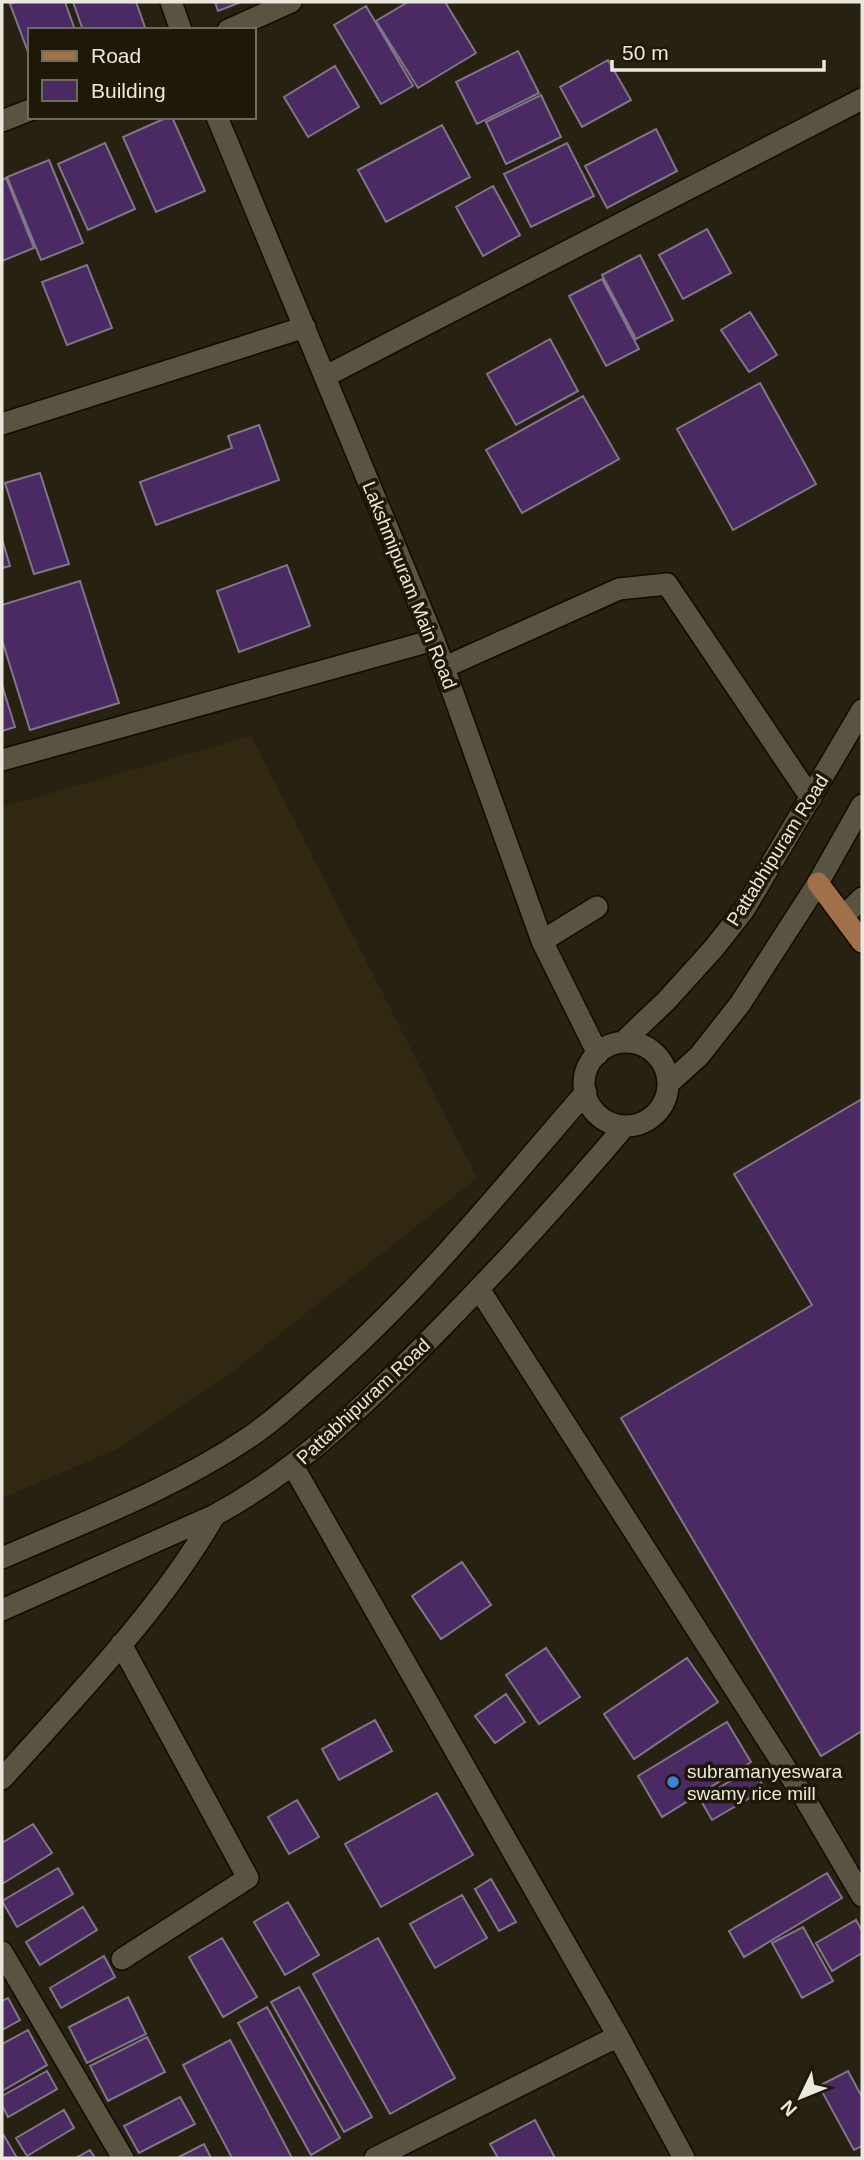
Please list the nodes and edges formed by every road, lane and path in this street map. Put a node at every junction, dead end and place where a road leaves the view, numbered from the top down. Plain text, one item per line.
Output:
1 (171, 2) edge
2 (291, 2) edge
3 (180, 28) edge
4 (232, 28) edge
5 (862, 99) edge
6 (28, 111) edge
7 (218, 119) edge
8 (2, 121) edge
9 (305, 327) junction
10 (326, 376) junction
11 (2, 424) edge
12 (434, 640) junction
13 (444, 667) junction
14 (862, 710) edge
15 (2, 760) edge
16 (811, 798) junction
17 (862, 805) edge
18 (818, 883) junction
19 (862, 898) edge
20 (597, 907) dead end
21 (844, 916) junction
22 (542, 941) junction
23 (862, 942) edge
24 (623, 1042) junction
25 (598, 1054) junction
26 (668, 1084) junction
27 (586, 1092) junction
28 (625, 1126) junction
29 (479, 1289) junction
30 (293, 1466) junction
31 (215, 1515) junction
32 (2, 1558) edge
33 (2, 1610) edge
34 (121, 1644) junction
35 (2, 1779) edge
36 (862, 1896) edge
37 (2, 1952) edge
38 (122, 1959) dead end
39 (618, 2036) junction
40 (123, 2158) edge
41 (375, 2158) edge
42 (684, 2158) edge

1 - 3 street
2 - 4 street
5 - 10 street
6 - 8 street
7 - 9 street, Lakshmipuram Main Road
9 - 10 street, Lakshmipuram Main Road
9 - 11 street
10 - 12 street, Lakshmipuram Main Road
12 - 13 street, Lakshmipuram Main Road
12 - 15 street
13 - 16 street
13 - 22 street, Lakshmipuram Main Road
14 - 16 street, Pattabhipuram Road
16 - 24 street, Pattabhipuram Road
17 - 18 street
18 - 21 main road
18 - 26 street
19 - 21 street
20 - 22 street
21 - 23 main road
22 - 25 street, Lakshmipuram Main Road
24 - 25 street
24 - 26 street
25 - 27 street
26 - 28 street
27 - 28 street
27 - 32 street
28 - 29 street, Pattabhipuram Road
29 - 30 street, Pattabhipuram Road
29 - 36 street
30 - 31 street, Pattabhipuram Road
30 - 39 street
31 - 33 street, Pattabhipuram Road
31 - 34 street
34 - 35 street
34 - 38 street
37 - 40 street
39 - 41 street
39 - 42 street

